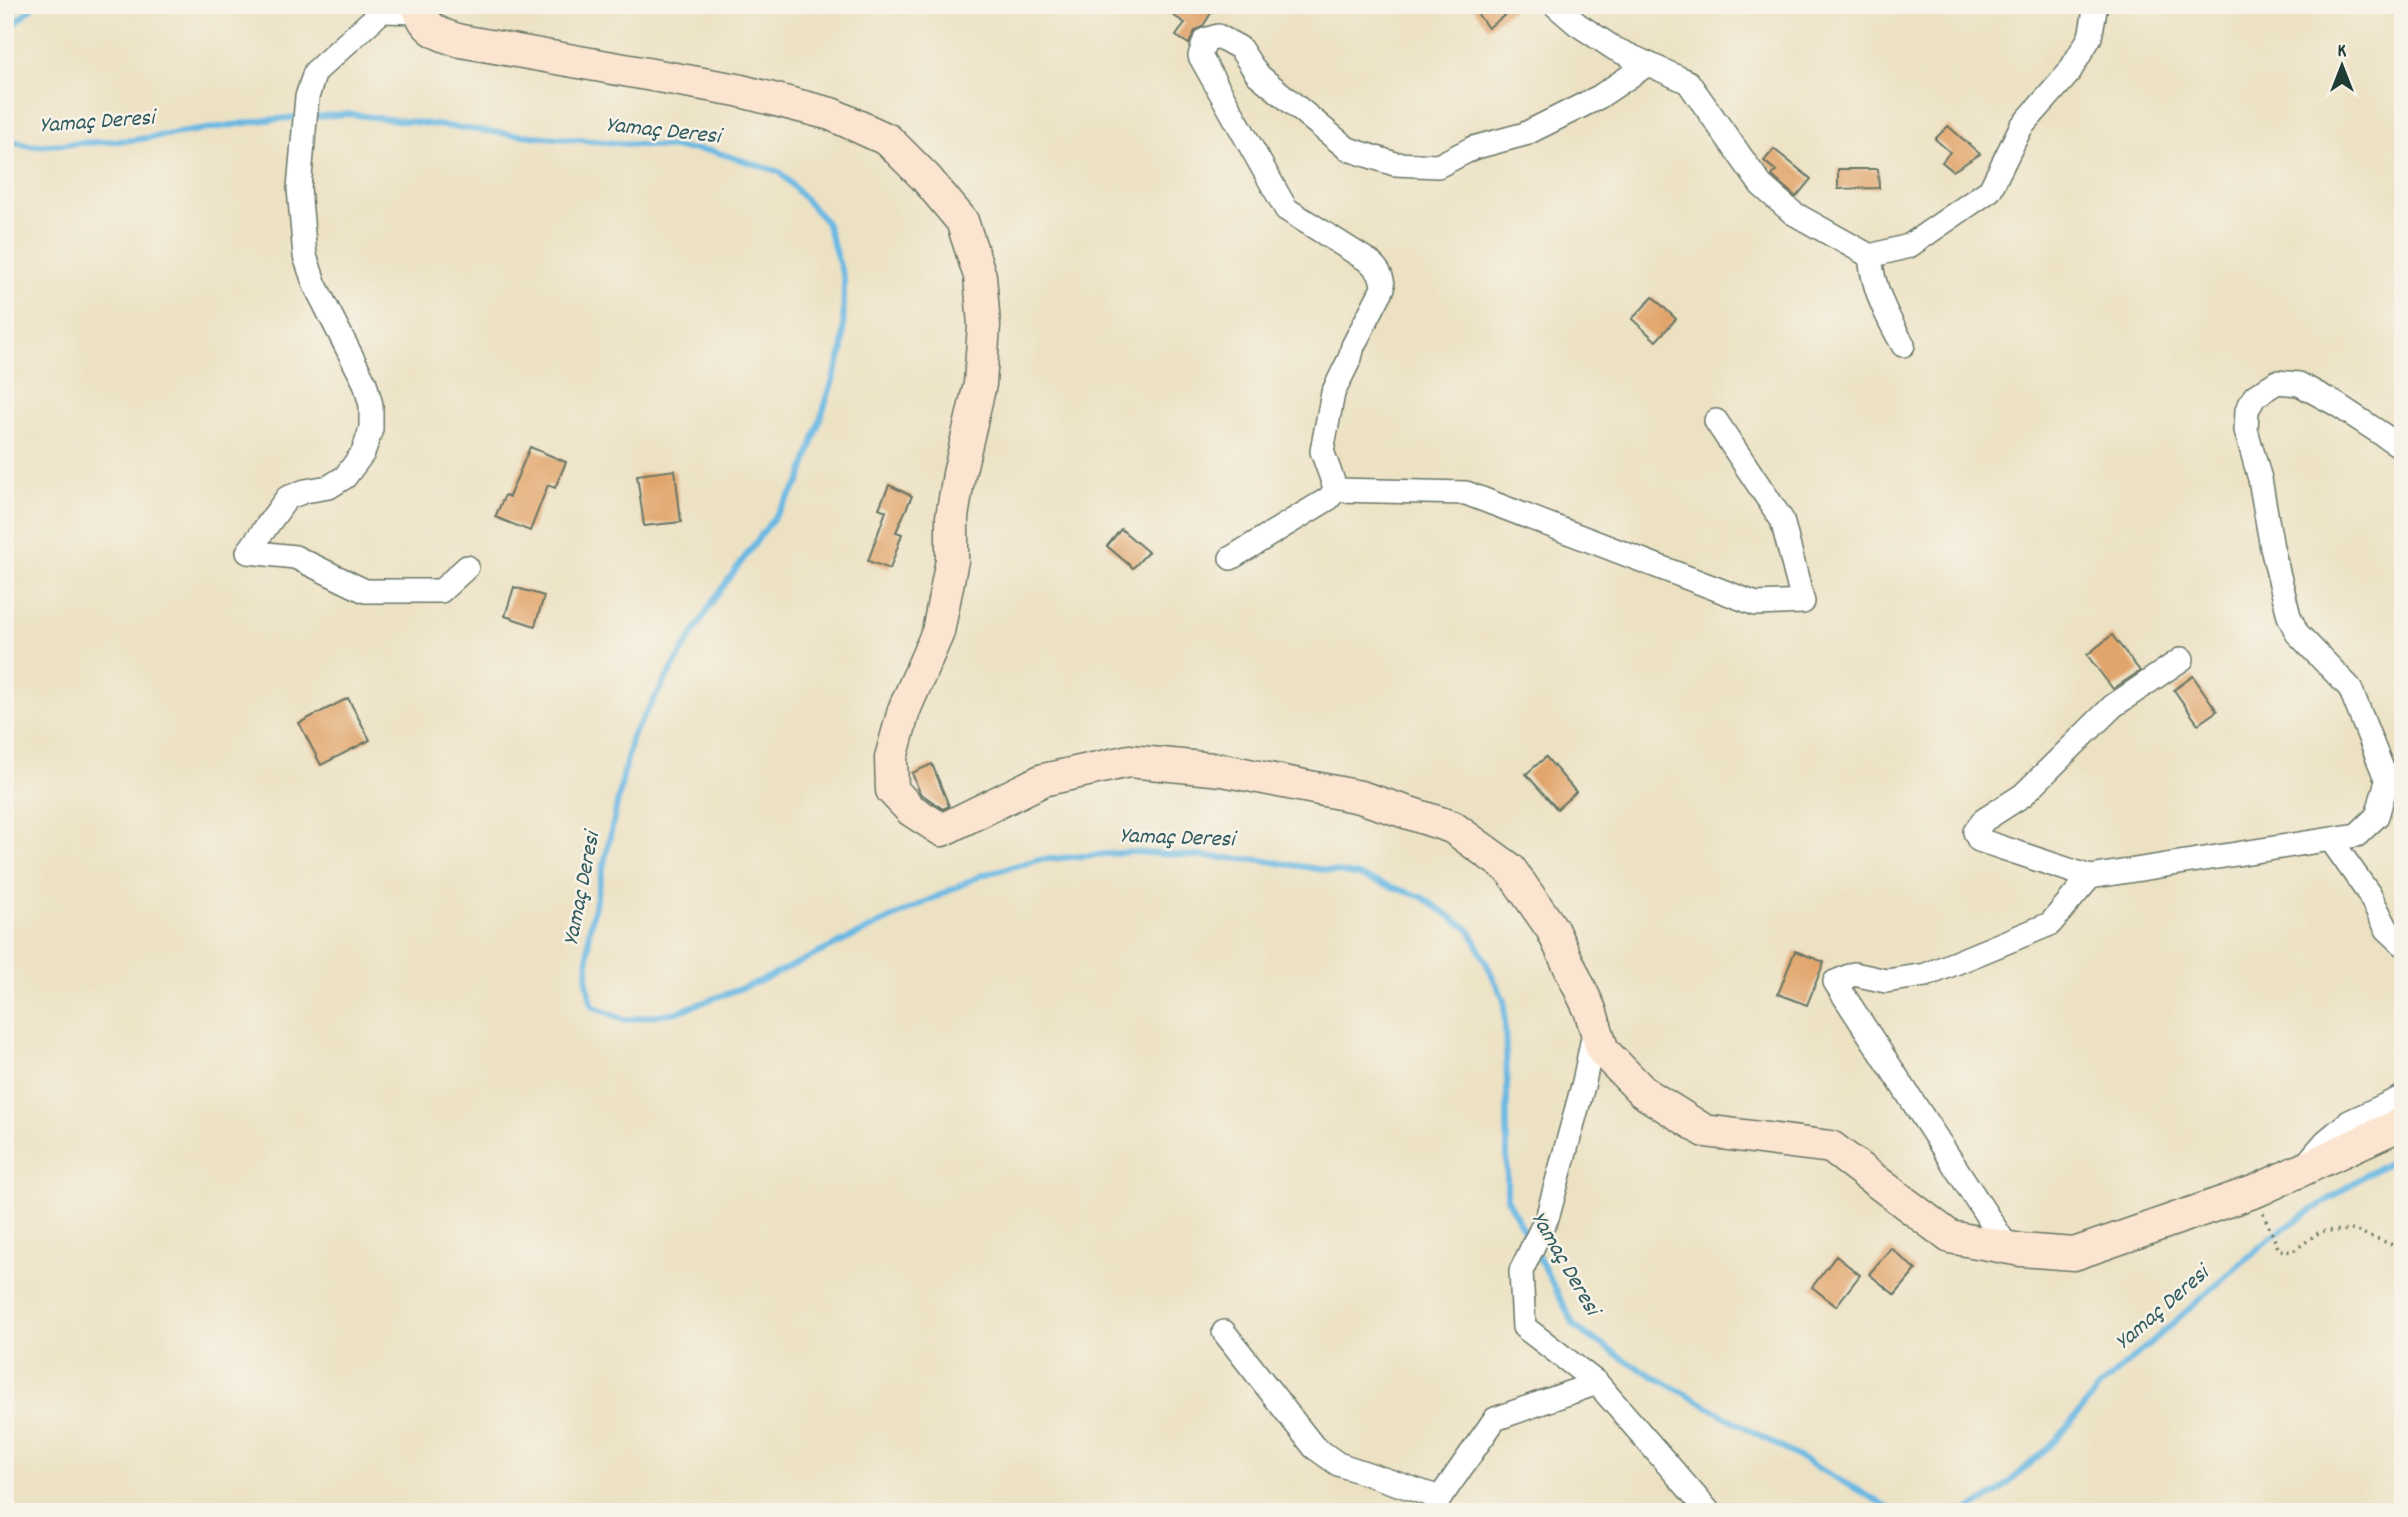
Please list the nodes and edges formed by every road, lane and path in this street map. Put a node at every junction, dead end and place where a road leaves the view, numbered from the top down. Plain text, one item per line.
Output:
1 (1555, 5) edge
2 (2096, 5) edge
3 (419, 9) edge
4 (1648, 64) junction
5 (1870, 257) junction
6 (1903, 345) dead end
7 (1716, 421) dead end
8 (2403, 448) edge
9 (1336, 490) junction
10 (1231, 558) dead end
11 (467, 567) dead end
12 (2182, 659) dead end
13 (2331, 840) junction
14 (2090, 877) junction
15 (2403, 944) edge
16 (1595, 1027) junction
17 (2403, 1097) edge
18 (2403, 1123) edge
19 (2300, 1171) junction
20 (2266, 1221) dead end
21 (2008, 1248) junction
22 (2403, 1249) edge
23 (1224, 1332) dead end
24 (1597, 1383) junction
25 (1442, 1505) edge
26 (1709, 1512) edge

1 - 4 street
2 - 5 street
3 - 11 street
3 - 16 street
4 - 5 street
4 - 9 street
5 - 6 street
7 - 9 street
8 - 13 street
9 - 10 street
12 - 14 street
13 - 14 street
13 - 15 street
14 - 21 street
16 - 21 street
16 - 24 street
17 - 19 street
18 - 19 street
19 - 21 street
20 - 22 path
23 - 25 street
24 - 25 street
24 - 26 street

